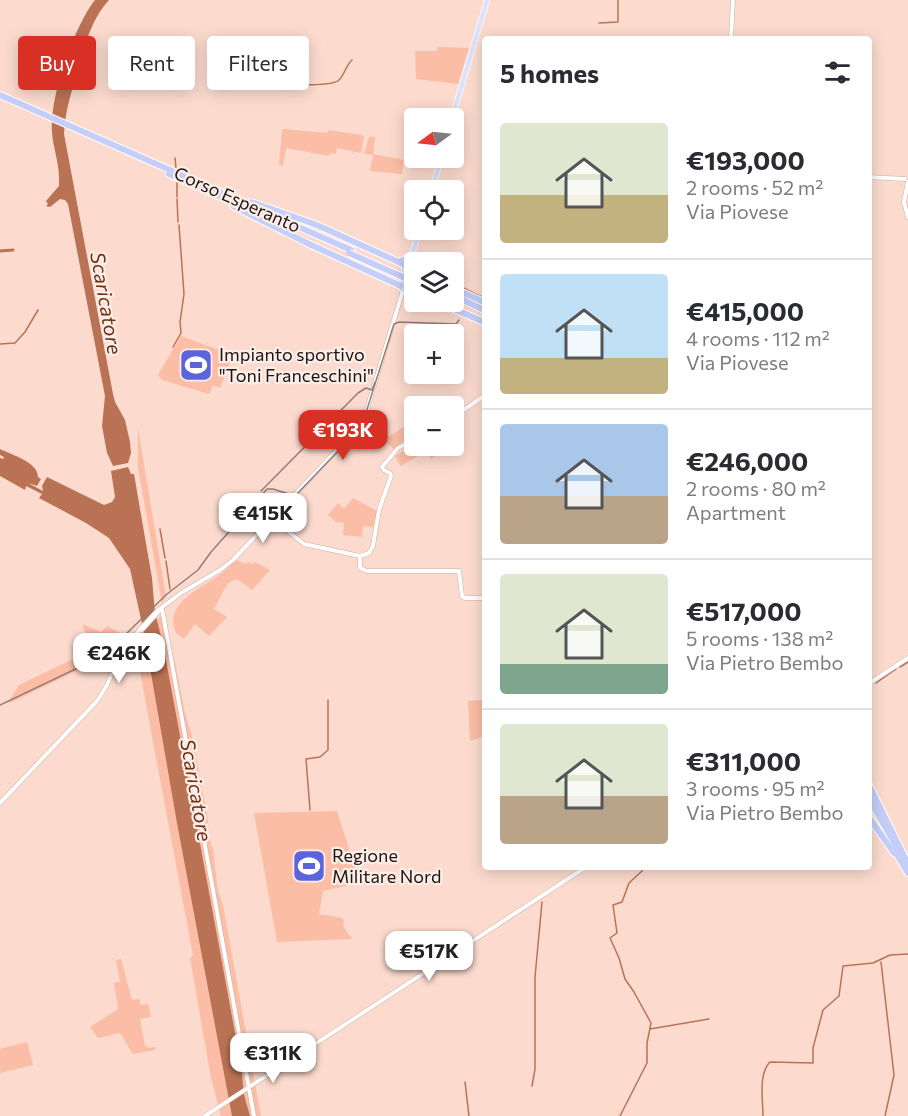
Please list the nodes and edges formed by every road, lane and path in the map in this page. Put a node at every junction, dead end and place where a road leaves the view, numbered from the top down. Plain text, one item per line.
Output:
1 (487, 0) edge
2 (733, 0) edge
3 (731, 36) edge
4 (0, 97) edge
5 (455, 108) edge
6 (872, 177) edge
7 (907, 180) edge
8 (202, 186) junction
9 (908, 217) edge
10 (404, 264) edge
11 (404, 275) edge
12 (404, 288) edge
13 (464, 293) edge
14 (404, 295) edge
15 (482, 301) edge
16 (464, 302) edge
17 (482, 311) edge
18 (461, 312) edge
19 (482, 321) edge
20 (482, 397) edge
21 (464, 410) edge
22 (404, 445) edge
23 (272, 518) junction
24 (360, 556) junction
25 (482, 598) edge
26 (158, 612) junction
27 (908, 658) edge
28 (872, 681) edge
29 (872, 791) edge
30 (0, 803) edge
31 (872, 804) edge
32 (872, 811) edge
33 (872, 822) edge
34 (908, 866) edge
35 (581, 870) edge
36 (908, 874) edge
37 (249, 1086) junction
38 (205, 1116) edge
39 (254, 1116) edge

1 - 5 main road
2 - 3 main road
4 - 8 highway, Corso Esperanto
6 - 7 main road
7 - 9 main road
8 - 10 highway
8 - 11 highway, Corso Esperanto, bridge
8 - 12 highway
13 - 15 highway
14 - 23 main road
16 - 17 highway
18 - 19 highway
20 - 21 main road
22 - 24 main road
23 - 24 main road
23 - 26 main road
24 - 25 main road
26 - 30 main road
26 - 37 main road
27 - 28 main road
29 - 34 highway
31 - 34 highway
32 - 36 highway
33 - 36 highway
35 - 37 main road
37 - 38 main road
37 - 39 main road

